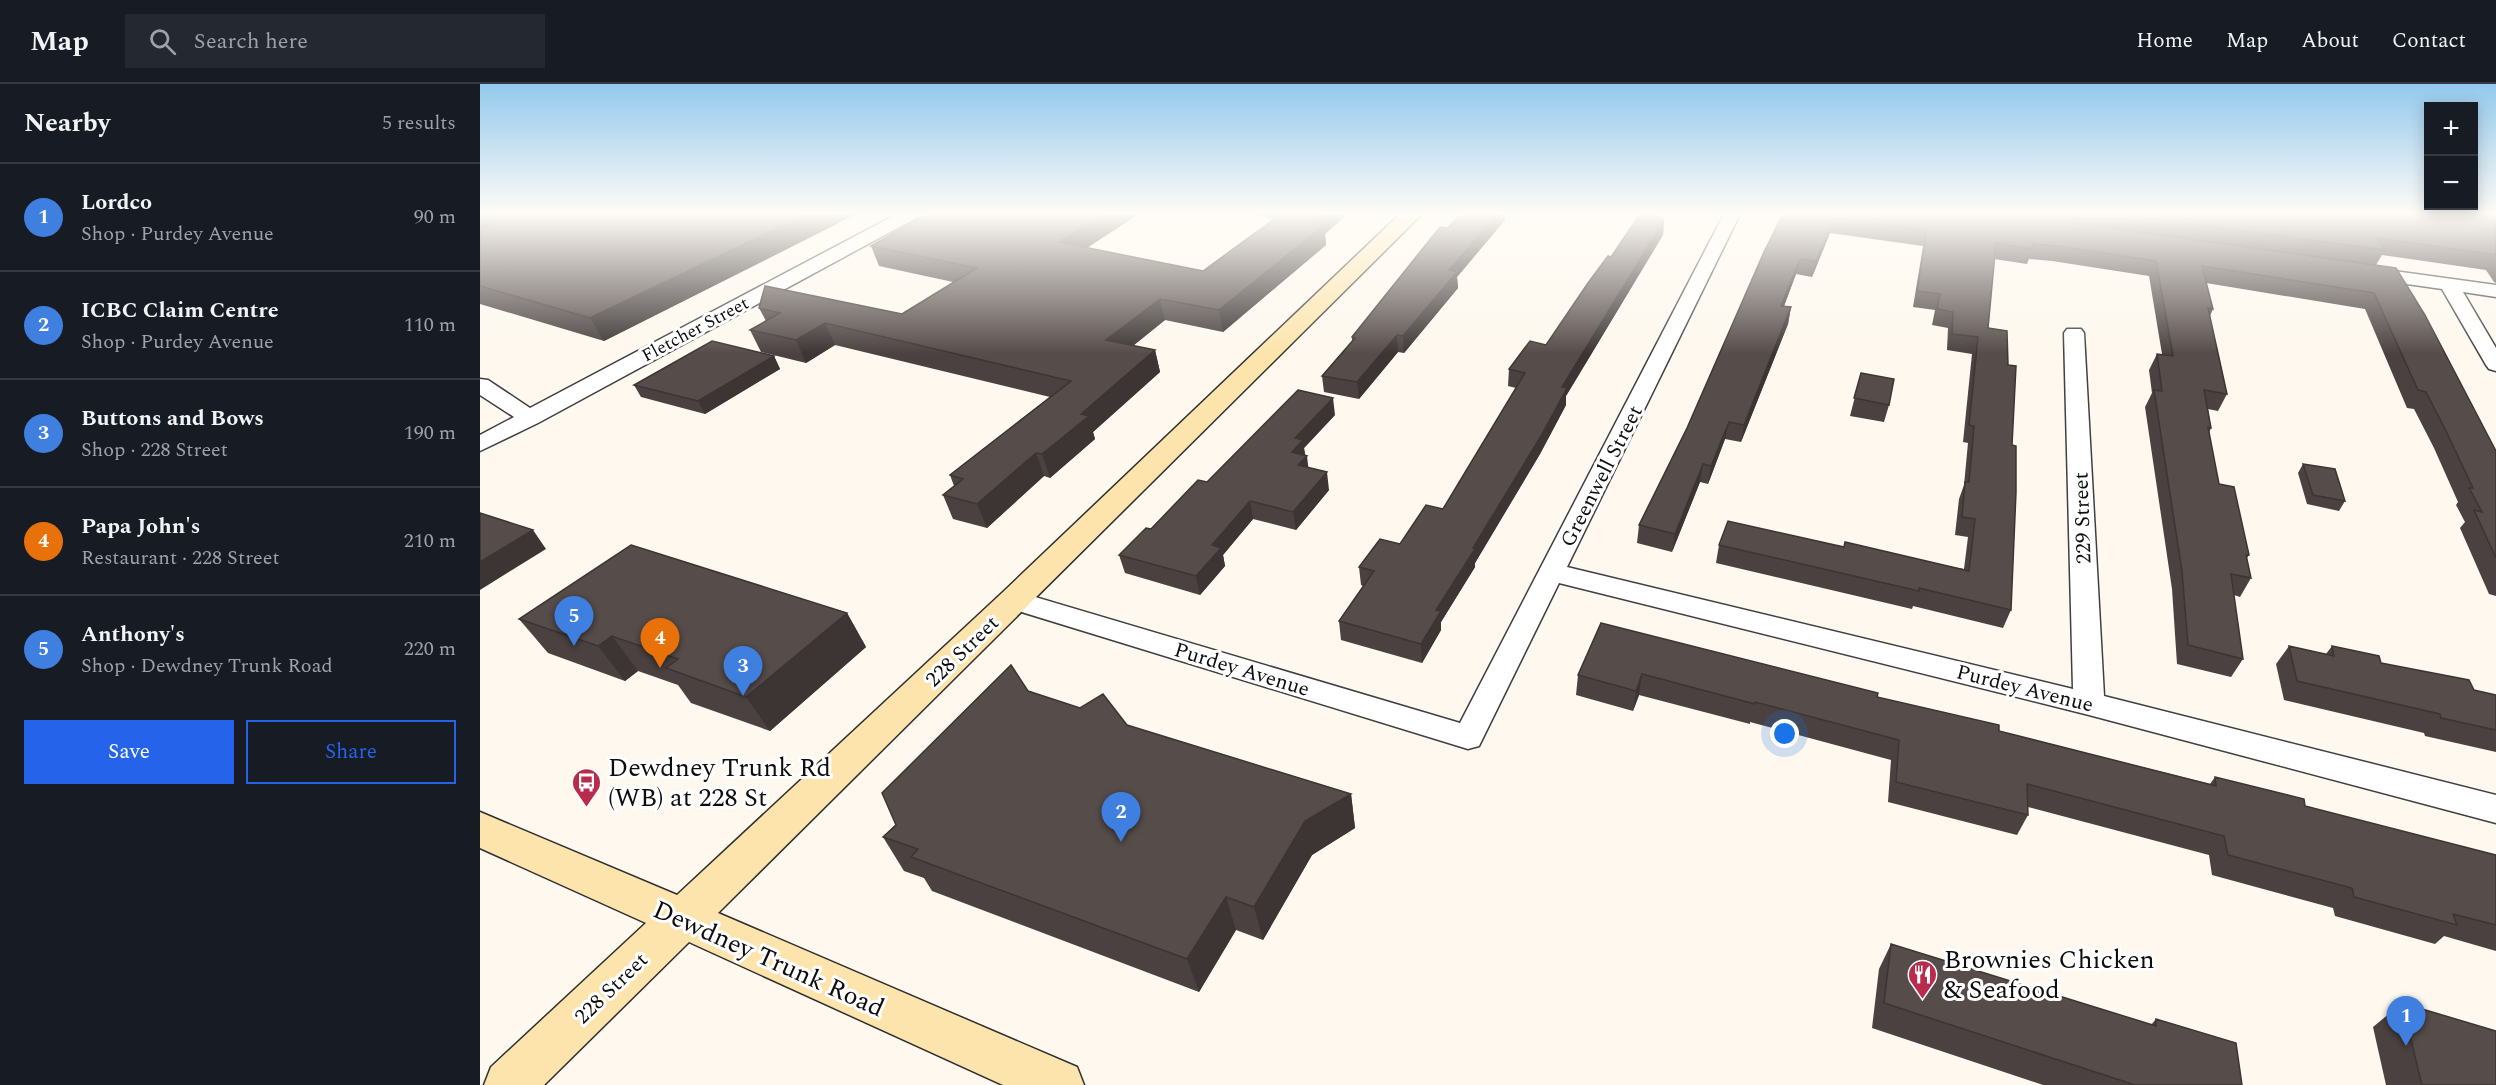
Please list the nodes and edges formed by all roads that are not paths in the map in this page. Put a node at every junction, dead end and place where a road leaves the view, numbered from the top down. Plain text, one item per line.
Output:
1 (823, 261) edge
2 (1364, 261) edge
3 (1709, 261) edge
4 (2342, 270) edge
5 (2449, 285) junction
6 (2496, 291) edge
7 (2074, 333) dead end
8 (2496, 365) edge
9 (480, 386) edge
10 (530, 418) junction
11 (480, 444) edge
12 (1553, 573) junction
13 (1015, 600) junction
14 (2089, 704) junction
15 (1468, 737) joint
16 (2496, 809) edge
17 (480, 829) edge
18 (682, 920) junction
19 (509, 1085) edge
20 (1059, 1085) edge

1 - 10 street, Fletcher Street
2 - 13 street, 228 Street
3 - 12 street, Greenwell Street
4 - 5 street
5 - 6 street
5 - 8 street
7 - 14 street, 229 Street
9 - 10 street
10 - 11 street, Fletcher Street
12 - 14 street, Purdey Avenue
12 - 15 street, Greenwell Street
13 - 15 street, Purdey Avenue
13 - 18 street, 228 Street
14 - 16 street, Purdey Avenue
17 - 18 street, Dewdney Trunk Road
18 - 19 street, 228 Street
18 - 20 street, Dewdney Trunk Road

